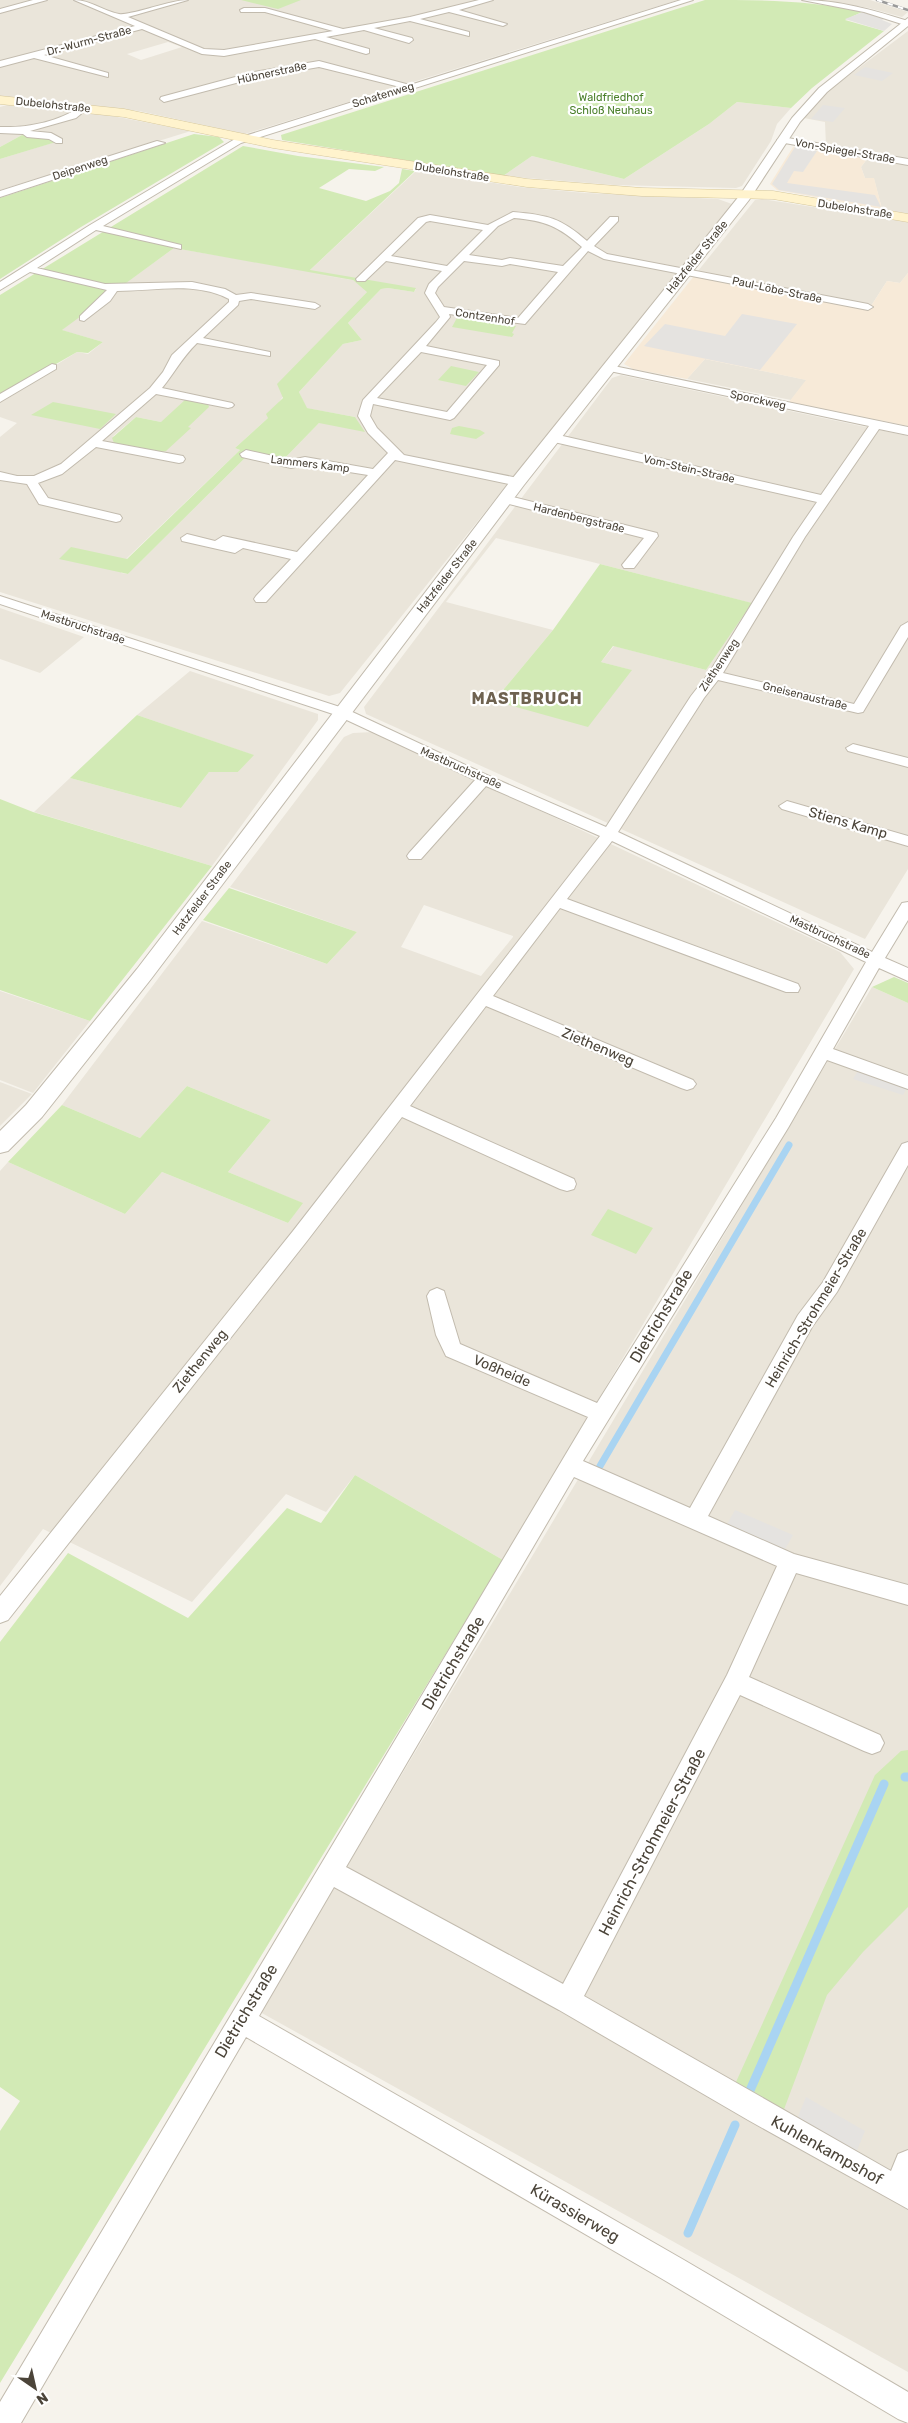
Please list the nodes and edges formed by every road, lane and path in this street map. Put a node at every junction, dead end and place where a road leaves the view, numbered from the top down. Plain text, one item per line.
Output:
1 (43, 0) edge
2 (78, 0) edge
3 (184, 0) edge
4 (489, 0) edge
5 (689, 0) edge
6 (806, 0) edge
7 (244, 10) dead end
8 (450, 10) junction
9 (0, 11) edge
10 (120, 17) junction
11 (410, 18) junction
12 (907, 23) edge
13 (503, 24) dead end
14 (142, 26) junction
15 (365, 28) junction
16 (346, 31) junction
17 (466, 34) dead end
18 (317, 37) junction
19 (409, 40) dead end
20 (366, 51) dead end
21 (36, 55) junction
22 (0, 64) edge
23 (105, 75) dead end
24 (409, 88) junction
25 (164, 99) dead end
26 (0, 100) edge
27 (84, 108) junction
28 (0, 130) edge
29 (22, 132) junction
30 (245, 139) junction
31 (782, 140) junction
32 (59, 141) dead end
33 (160, 143) dead end
34 (908, 162) edge
35 (0, 194) edge
36 (747, 195) junction
37 (908, 218) edge
38 (614, 219) dead end
39 (94, 227) junction
40 (489, 228) junction
41 (177, 247) dead end
42 (588, 247) junction
43 (382, 257) junction
44 (461, 257) junction
45 (29, 269) junction
46 (450, 269) junction
47 (565, 270) junction
48 (685, 271) junction
49 (361, 279) dead end
50 (0, 287) edge
51 (114, 288) junction
52 (234, 298) junction
53 (315, 306) dead end
54 (868, 307) dead end
55 (441, 310) junction
56 (84, 318) dead end
57 (196, 340) junction
58 (419, 348) junction
59 (266, 354) dead end
60 (52, 367) dead end
61 (609, 368) junction
62 (154, 390) junction
63 (0, 399) edge
64 (369, 400) junction
65 (228, 405) dead end
66 (876, 425) junction
67 (908, 431) edge
68 (554, 438) junction
69 (95, 443) junction
70 (246, 454) dead end
71 (394, 454) junction
72 (179, 460) dead end
73 (375, 473) junction
74 (0, 476) edge
75 (32, 481) junction
76 (518, 482) junction
77 (505, 499) junction
78 (825, 500) junction
79 (116, 518) dead end
80 (187, 538) dead end
81 (301, 558) junction
82 (628, 565) dead end
83 (261, 599) dead end
84 (0, 600) edge
85 (908, 626) edge
86 (715, 675) junction
87 (341, 712) junction
88 (853, 748) dead end
89 (908, 763) edge
90 (484, 779) junction
91 (787, 806) dead end
92 (609, 834) junction
93 (908, 841) edge
94 (415, 856) dead end
95 (556, 901) junction
96 (908, 907) edge
97 (876, 959) junction
98 (908, 975) edge
99 (792, 988) dead end
100 (482, 998) junction
101 (823, 1052) junction
102 (908, 1083) edge
103 (687, 1084) dead end
104 (397, 1106) junction
105 (0, 1145) edge
106 (908, 1149) edge
107 (567, 1184) dead end
108 (437, 1296) dead end
109 (602, 1414) junction
110 (570, 1465) junction
111 (695, 1520) junction
112 (790, 1562) junction
113 (908, 1595) edge
114 (0, 1613) edge
115 (735, 1682) junction
116 (872, 1743) dead end
117 (329, 1871) junction
118 (568, 2001) junction
119 (241, 2020) junction
120 (908, 2164) edge
121 (902, 2192) edge
122 (905, 2413) edge
123 (4, 2423) edge

1 - 9 street
2 - 10 street
3 - 10 street
4 - 8 street
5 - 24 street, Schatenweg
6 - 12 street
7 - 16 street
8 - 11 street
8 - 13 street
10 - 14 street
11 - 15 street
11 - 17 street
12 - 31 street, Hatzfelder Straße
14 - 18 street
14 - 21 street, Dr.-Wurm-Straße
15 - 16 street
15 - 19 street
16 - 18 street
18 - 20 street
21 - 22 street, Dr.-Wurm-Straße
21 - 23 street, Dr.-Wurm-Straße
24 - 25 street, Hübnerstraße
24 - 30 street, Schatenweg
26 - 27 main road, Dubelohstraße
27 - 29 street
27 - 30 main road, Dubelohstraße
28 - 29 street
29 - 32 street
30 - 36 main road, Dubelohstraße
30 - 39 street, Schatenweg
31 - 34 street, Von-Spiegel-Straße
31 - 36 street, Hatzfelder Straße
33 - 35 street, Deipenweg
36 - 37 main road, Dubelohstraße
36 - 48 street, Hatzfelder Straße
38 - 42 street, Contzenhof
39 - 41 street
39 - 45 street, Schatenweg
40 - 42 street, Paul-Löbe-Straße
40 - 43 street
40 - 44 street, Paul-Löbe-Straße
42 - 47 street, Contzenhof
42 - 48 street, Paul-Löbe-Straße
43 - 46 street
43 - 49 street
44 - 46 street, Paul-Löbe-Straße
44 - 47 street
45 - 50 street, Schatenweg
45 - 51 street
46 - 55 street, Paul-Löbe-Straße
47 - 55 street, Contzenhof
48 - 54 street, Paul-Löbe-Straße
48 - 61 street, Hatzfelder Straße
51 - 52 street
51 - 56 street
52 - 53 street
52 - 57 street
55 - 58 street
57 - 59 street
57 - 62 street
58 - 64 street
58 - 64 street
60 - 63 street
61 - 66 street, Sporckweg
61 - 68 street, Hatzfelder Straße
62 - 65 street
62 - 69 street
64 - 71 street
66 - 67 street, Sporckweg
66 - 78 street, Ziethenweg
68 - 76 street, Hatzfelder Straße
68 - 78 street, Vom-Stein-Straße
69 - 72 street
69 - 75 street
70 - 73 street, Lammers Kamp
71 - 73 street, Lammers Kamp
71 - 76 street
73 - 81 street, Lammers Kamp
74 - 75 street
75 - 79 street
76 - 77 street, Hatzfelder Straße
77 - 82 street, Hardenbergstraße
77 - 87 street, Hatzfelder Straße
78 - 86 street, Ziethenweg
80 - 81 street
81 - 83 street, Lammers Kamp
84 - 87 street, Mastbruchstraße
85 - 86 street, Gneisenaustraße
86 - 92 street, Ziethenweg
87 - 90 street, Mastbruchstraße
87 - 105 street, Hatzfelder Straße
88 - 89 street
90 - 92 street, Mastbruchstraße
90 - 94 street
91 - 93 street, Stiens Kamp
92 - 95 street, Ziethenweg
92 - 97 street, Mastbruchstraße
95 - 99 street
95 - 100 street, Ziethenweg
96 - 97 street, Dietrichstraße
97 - 98 street, Mastbruchstraße
97 - 101 street, Dietrichstraße
100 - 103 street, Ziethenweg
100 - 104 street, Ziethenweg
101 - 102 street
101 - 109 street, Dietrichstraße
104 - 107 street
104 - 114 street, Ziethenweg
106 - 111 street, Heinrich-Strohmeier-Straße
108 - 109 street, Voßheide
109 - 110 street, Dietrichstraße
110 - 111 street
110 - 117 street, Dietrichstraße
111 - 112 street
112 - 113 street
112 - 115 street, Heinrich-Strohmeier-Straße
115 - 116 street
115 - 118 street, Heinrich-Strohmeier-Straße
117 - 118 street
117 - 119 street, Dietrichstraße
118 - 121 street, Kuhlenkampshof
119 - 122 street, Kürassierweg
119 - 123 street, Dietrichstraße
120 - 121 street, Kuhlenkampshof

